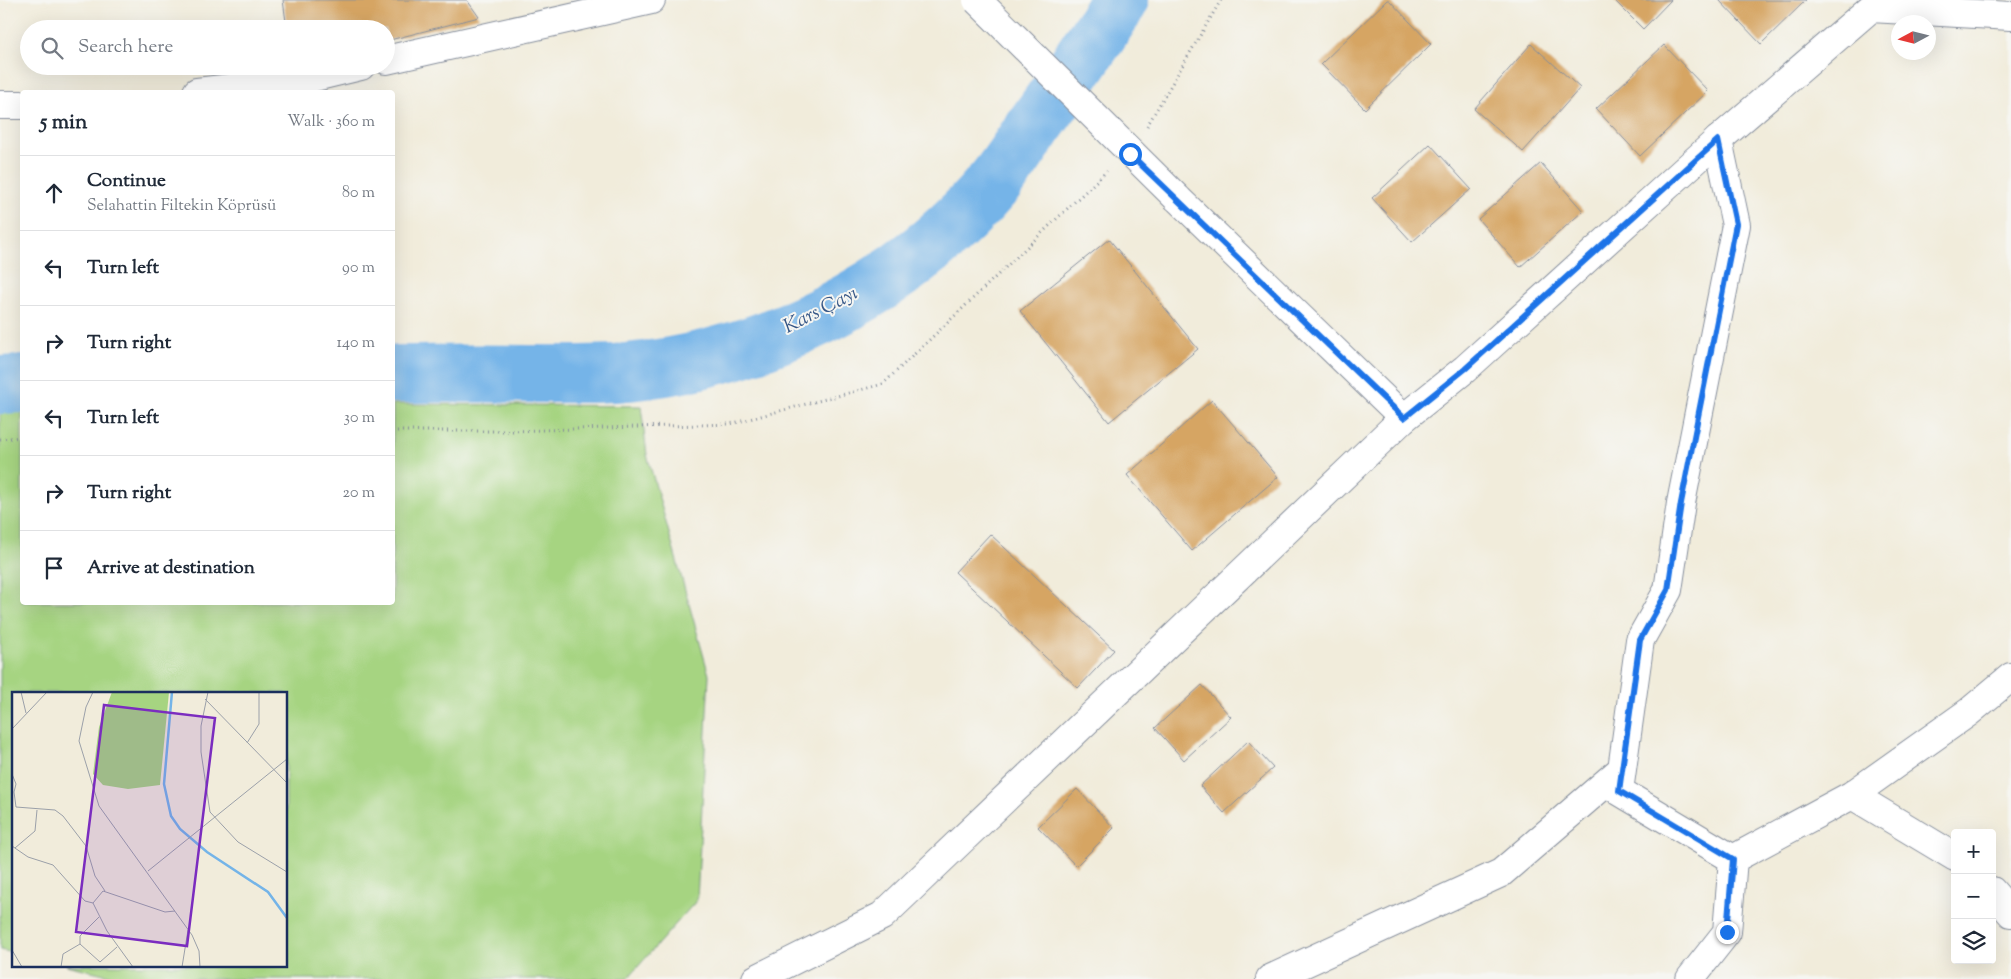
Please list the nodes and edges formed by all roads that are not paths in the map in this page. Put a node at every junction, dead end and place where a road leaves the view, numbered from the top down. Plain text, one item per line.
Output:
1 (651, 0) edge
2 (976, 0) edge
3 (1874, 4) edge
4 (2011, 16) edge
5 (395, 58) edge
6 (324, 75) edge
7 (214, 90) edge
8 (0, 105) edge
9 (20, 105) edge
10 (1718, 140) junction
11 (1404, 418) junction
12 (2011, 677) edge
13 (1622, 769) junction
14 (1852, 795) junction
15 (1951, 855) edge
16 (1733, 859) junction
17 (1996, 896) edge
18 (2011, 913) edge
19 (756, 979) edge
20 (1270, 979) edge
21 (1690, 979) edge

1 - 5 street
2 - 11 street, bridge
3 - 4 street
3 - 10 street
6 - 7 street
8 - 9 street
10 - 11 street
10 - 13 street
11 - 19 street
12 - 14 street
13 - 16 street
13 - 20 street
14 - 15 street
14 - 16 street
16 - 21 street
17 - 18 street

